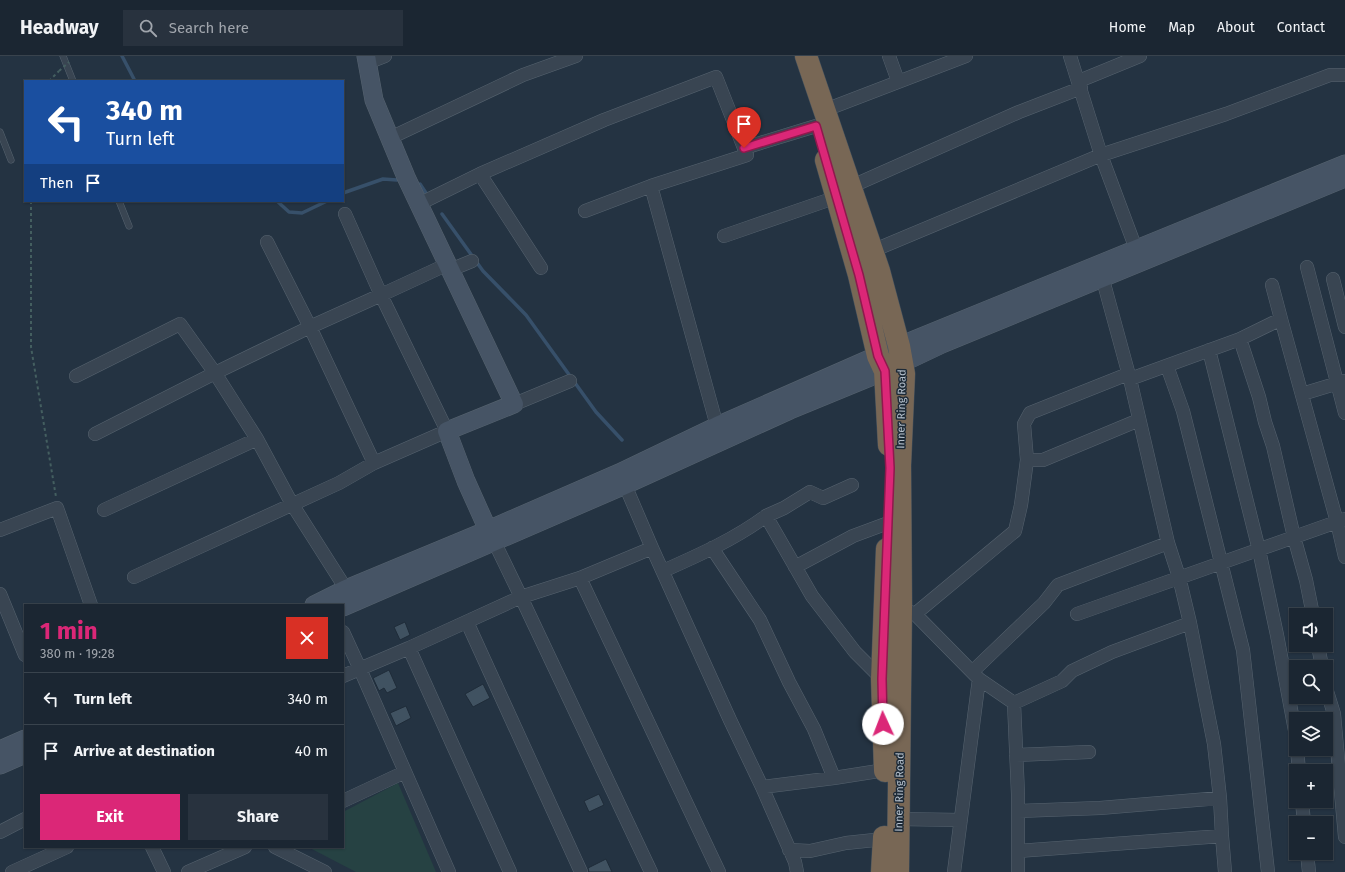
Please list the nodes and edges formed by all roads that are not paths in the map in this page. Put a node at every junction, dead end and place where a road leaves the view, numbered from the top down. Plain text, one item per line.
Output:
1 (63, 56) edge
2 (385, 56) edge
3 (576, 56) edge
4 (792, 56) edge
5 (806, 56) edge
6 (889, 56) edge
7 (966, 56) edge
8 (1070, 56) edge
9 (1140, 56) edge
10 (366, 59) edge
11 (1345, 75) edge
12 (73, 80) edge
13 (898, 81) junction
14 (1080, 85) junction
15 (820, 118) junction
16 (0, 132) edge
17 (390, 138) junction
18 (744, 148) junction
19 (1101, 155) junction
20 (11, 160) dead end
21 (1345, 164) edge
22 (480, 174) junction
23 (1345, 178) edge
24 (651, 186) junction
25 (844, 192) junction
26 (119, 202) edge
27 (419, 204) junction
28 (586, 211) dead end
29 (345, 214) dead end
30 (129, 226) dead end
31 (724, 236) dead end
32 (267, 242) dead end
33 (872, 251) junction
34 (1138, 256) junction
35 (472, 261) dead end
36 (1307, 266) dead end
37 (449, 267) junction
38 (541, 268) dead end
39 (1100, 271) junction
40 (1333, 279) dead end
41 (1272, 285) dead end
42 (381, 295) junction
43 (1281, 319) junction
44 (310, 327) junction
45 (1345, 327) edge
46 (1240, 339) junction
47 (1209, 350) junction
48 (891, 359) junction
49 (1166, 366) junction
50 (215, 373) junction
51 (76, 376) dead end
52 (1129, 376) junction
53 (570, 381) dead end
54 (1341, 382) edge
55 (1302, 394) junction
56 (512, 405) junction
57 (1345, 413) edge
58 (1139, 420) junction
59 (447, 431) junction
60 (95, 434) dead end
61 (718, 434) junction
62 (257, 439) junction
63 (1026, 460) junction
64 (374, 463) junction
65 (622, 479) junction
66 (852, 485) dead end
67 (292, 504) junction
68 (104, 510) dead end
69 (766, 516) junction
70 (1341, 520) edge
71 (888, 523) junction
72 (0, 530) edge
73 (491, 536) junction
74 (1294, 537) junction
75 (1168, 544) junction
76 (652, 548) junction
77 (712, 548) junction
78 (1259, 550) junction
79 (1345, 557) edge
80 (1221, 563) junction
81 (795, 567) junction
82 (663, 571) junction
83 (134, 577) dead end
84 (1179, 577) junction
85 (580, 578) junction
86 (0, 594) edge
87 (521, 596) junction
88 (347, 600) edge
89 (324, 603) edge
90 (91, 604) edge
91 (1311, 608) edge
92 (908, 611) junction
93 (1077, 614) dead end
94 (467, 622) junction
95 (1190, 623) junction
96 (344, 634) edge
97 (409, 648) junction
98 (24, 653) edge
99 (360, 669) junction
100 (344, 676) edge
101 (975, 676) junction
102 (882, 679) junction
103 (1014, 703) junction
104 (1331, 704) edge
105 (1291, 712) edge
106 (24, 738) edge
107 (0, 750) edge
108 (1089, 752) dead end
109 (24, 754) edge
110 (1016, 755) junction
111 (0, 765) edge
112 (885, 770) junction
113 (405, 772) junction
114 (834, 778) junction
115 (762, 787) junction
116 (1220, 798) junction
117 (344, 801) edge
118 (1018, 811) junction
119 (24, 820) edge
120 (911, 820) junction
121 (961, 820) junction
122 (0, 832) edge
123 (1222, 836) junction
124 (1345, 837) edge
125 (884, 839) junction
126 (65, 848) edge
127 (152, 848) edge
128 (243, 848) edge
129 (277, 848) edge
130 (789, 850) junction
131 (1018, 851) junction
132 (1308, 860) edge
133 (12, 872) edge
134 (164, 872) edge
135 (188, 872) edge
136 (325, 872) edge
137 (449, 872) edge
138 (510, 872) edge
139 (581, 872) edge
140 (651, 872) edge
141 (719, 872) edge
142 (797, 872) edge
143 (882, 872) edge
144 (898, 872) edge
145 (954, 872) edge
146 (1018, 872) edge
147 (1225, 872) edge
148 (1268, 872) edge
149 (1309, 872) edge

1 - 12 lane
2 - 10 street
3 - 17 street
4 - 15 highway, Inner Ring Road
5 - 15 highway, Inner Ring Road
6 - 13 street
7 - 13 street
8 - 14 street
9 - 14 street
10 - 17 street
11 - 19 street
13 - 15 street
14 - 19 street
14 - 25 street
15 - 18 street
15 - 25 highway, Inner Ring Road
16 - 20 lane
17 - 27 street
18 - 22 street
18 - 24 street
19 - 33 street
19 - 34 street
21 - 34 street
22 - 27 street
22 - 38 street
23 - 34 street
24 - 28 street
24 - 61 street
25 - 31 street
25 - 33 highway, Inner Ring Road
25 - 48 highway, Inner Ring Road
26 - 30 lane
27 - 37 street
29 - 42 street
32 - 44 street
33 - 48 highway, Inner Ring Road
34 - 39 street
35 - 37 street
36 - 54 street
37 - 42 street
37 - 56 street
39 - 48 street
39 - 52 street
40 - 45 street
41 - 43 street
42 - 44 street
42 - 59 street
43 - 46 street
43 - 55 street
44 - 50 street
44 - 64 street
46 - 47 street
46 - 74 street
47 - 49 street
47 - 78 street
48 - 61 street
48 - 71 highway, Inner Ring Road
48 - 92 highway, Inner Ring Road
49 - 52 street
49 - 80 street
50 - 51 street
50 - 60 street
50 - 62 street
52 - 58 street
52 - 63 street
53 - 56 street
54 - 55 street
54 - 57 street
55 - 70 street
56 - 59 street
58 - 63 street
58 - 75 street
59 - 64 street
59 - 73 street
61 - 65 street
62 - 67 street
62 - 68 street
63 - 92 street
64 - 67 street
65 - 73 street
65 - 76 street
66 - 69 street
67 - 83 street
67 - 88 street
69 - 77 street
69 - 81 street
70 - 74 street
70 - 79 street
71 - 81 street
71 - 102 highway, Inner Ring Road
72 - 90 street
73 - 87 street
73 - 88 street
74 - 78 street
74 - 91 street
75 - 84 street
75 - 101 street
76 - 82 street
76 - 85 street
77 - 82 street
77 - 114 street
78 - 80 street
78 - 105 street
80 - 84 street
80 - 148 street
81 - 102 street
82 - 115 street
84 - 93 street
84 - 95 street
85 - 87 street
85 - 141 street
86 - 98 street
87 - 94 street
87 - 140 street
88 - 89 street
92 - 101 street
92 - 120 highway, Inner Ring Road
94 - 97 street
94 - 139 street
95 - 103 street
95 - 116 street
96 - 99 street
97 - 99 street
97 - 138 street
99 - 100 street
99 - 113 street
101 - 103 street
101 - 121 street
102 - 112 highway, Inner Ring Road
103 - 110 street
104 - 124 street
106 - 107 street
108 - 110 street
109 - 111 street
110 - 118 street
112 - 114 street
112 - 125 highway, Inner Ring Road
113 - 117 street
113 - 137 street
114 - 115 street
115 - 130 street
116 - 118 street
116 - 123 street
118 - 131 street
119 - 122 street
120 - 121 street
120 - 144 highway, Inner Ring Road
121 - 145 street
123 - 131 street
123 - 147 street
125 - 130 street
125 - 143 highway, Inner Ring Road
126 - 133 street
127 - 134 street
128 - 135 street
129 - 136 street
130 - 142 street
131 - 146 street
132 - 149 street

